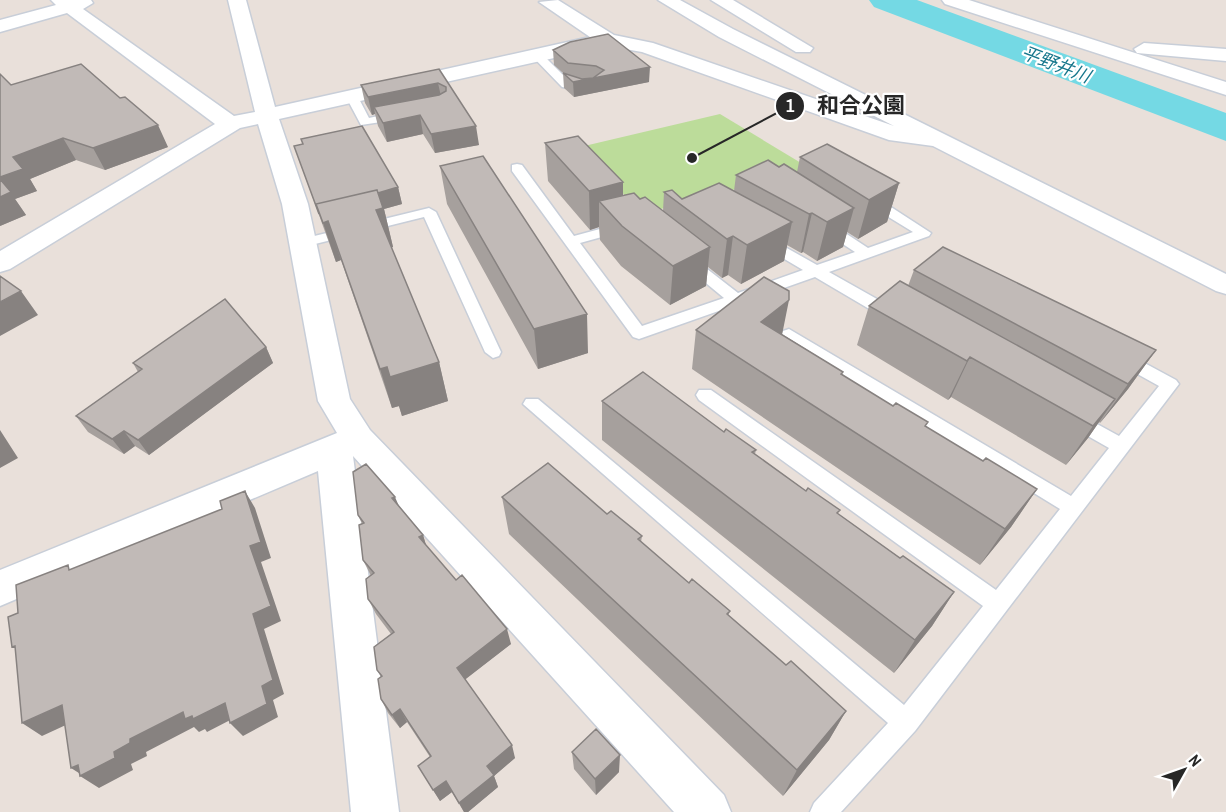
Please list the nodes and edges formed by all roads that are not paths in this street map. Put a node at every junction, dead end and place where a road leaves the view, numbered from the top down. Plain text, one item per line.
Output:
1 (94, 0) edge
2 (237, 0) edge
3 (667, 0) edge
4 (720, 0) edge
5 (951, 0) edge
6 (548, 1) edge
7 (64, 4) edge
8 (0, 26) edge
9 (608, 40) junction
10 (1092, 46) junction
11 (536, 54) junction
12 (1226, 55) edge
13 (596, 86) edge
14 (1226, 89) edge
15 (351, 95) junction
16 (409, 113) edge
17 (266, 114) junction
18 (233, 123) junction
19 (937, 140) junction
20 (517, 168) dead end
21 (856, 191) edge
22 (1056, 201) junction
23 (817, 221) edge
24 (640, 223) edge
25 (754, 236) edge
26 (571, 241) junction
27 (303, 243) junction
28 (675, 250) edge
29 (866, 253) junction
30 (0, 263) edge
31 (816, 271) junction
32 (1226, 285) edge
33 (736, 299) junction
34 (1226, 308) edge
35 (908, 323) edge
36 (789, 335) edge
37 (1107, 350) edge
38 (493, 352) dead end
39 (705, 395) dead end
40 (532, 404) dead end
41 (1060, 411) edge
42 (345, 445) junction
43 (1121, 446) junction
44 (1073, 507) junction
45 (0, 588) edge
46 (997, 604) junction
47 (906, 722) junction
48 (375, 812) edge
49 (707, 812) edge
50 (823, 812) edge

1 - 7 street
2 - 17 street
3 - 19 street
4 - 22 street
5 - 10 street
6 - 9 street
7 - 8 street
7 - 18 street
9 - 11 street
9 - 19 street
10 - 12 street
10 - 14 street
11 - 13 lane
11 - 15 street
15 - 16 lane
15 - 17 street
17 - 18 street
17 - 27 street
18 - 30 street
19 - 22 street
20 - 26 lane
21 - 29 lane
22 - 32 street
22 - 34 street
23 - 29 lane
24 - 26 lane
25 - 31 lane
26 - 33 lane
27 - 38 lane
27 - 42 street
28 - 33 lane
29 - 31 lane
31 - 33 lane
31 - 35 lane
36 - 44 lane
37 - 43 lane
39 - 46 lane
40 - 47 lane
41 - 43 lane
42 - 45 street
42 - 48 street
42 - 49 street
43 - 44 lane
44 - 46 lane
46 - 47 lane
47 - 50 lane

